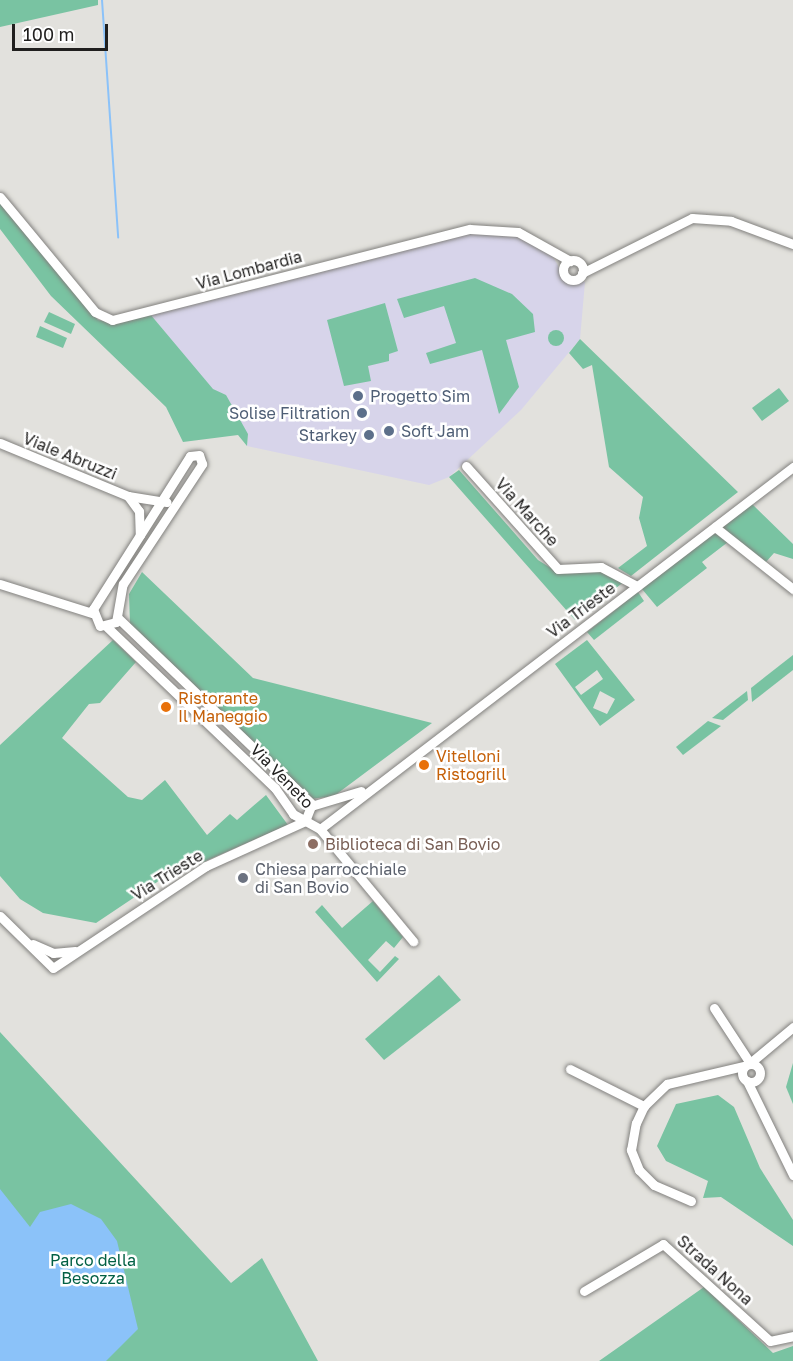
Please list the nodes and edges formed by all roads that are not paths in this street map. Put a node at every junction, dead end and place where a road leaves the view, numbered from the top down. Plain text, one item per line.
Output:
1 (0, 197) edge
2 (793, 244) edge
3 (567, 264) junction
4 (582, 269) junction
5 (0, 443) edge
6 (466, 466) dead end
7 (793, 467) edge
8 (128, 496) junction
9 (163, 499) junction
10 (172, 508) junction
11 (715, 527) junction
12 (141, 535) junction
13 (0, 576) edge
14 (0, 584) edge
15 (637, 586) junction
16 (13, 587) junction
17 (793, 589) edge
18 (103, 601) junction
19 (116, 605) junction
20 (92, 613) junction
21 (118, 618) junction
22 (107, 627) junction
23 (388, 777) junction
24 (313, 805) junction
25 (323, 806) junction
26 (329, 819) junction
27 (305, 822) junction
28 (320, 829) junction
29 (0, 916) edge
30 (413, 941) dead end
31 (29, 942) junction
32 (81, 950) junction
33 (714, 1008) dead end
34 (793, 1027) edge
35 (770, 1046) junction
36 (747, 1065) junction
37 (570, 1069) dead end
38 (717, 1073) junction
39 (760, 1074) junction
40 (746, 1080) junction
41 (759, 1100) junction
42 (644, 1106) junction
43 (793, 1174) edge
44 (691, 1201) dead end
45 (584, 1291) dead end
46 (793, 1336) edge

1 - 3 street, Via Lombardia
2 - 4 street
3 - 4 street, Via Lombardia
3 - 4 street, Via Lombardia
5 - 8 street, Viale Abruzzi
6 - 15 street, Via Marche
7 - 11 street, Via Trieste
8 - 9 street, Viale Abruzzi
8 - 12 street
9 - 10 street
9 - 10 street
9 - 12 street
10 - 19 street
11 - 15 street, Via Trieste
11 - 17 street
12 - 18 street
13 - 16 street
14 - 16 street
15 - 23 street, Via Trieste
16 - 20 street
18 - 19 street
18 - 20 street
19 - 21 street
20 - 22 street
21 - 22 street
21 - 24 street, Via Veneto
22 - 27 street, Via Veneto
23 - 25 street
23 - 26 street
24 - 25 street
24 - 27 street
25 - 26 street
26 - 28 street
27 - 28 street, Via Veneto
27 - 32 street, Via Trieste
28 - 30 street
29 - 31 street
31 - 32 street
31 - 32 street, Via Trieste
33 - 36 street
34 - 35 street
35 - 36 street
35 - 39 street
36 - 38 street
36 - 39 street
36 - 40 street
37 - 42 street
38 - 40 street
38 - 42 street
39 - 40 street
39 - 41 street
40 - 41 street
41 - 43 street
42 - 44 street
45 - 46 street, Strada Nona

